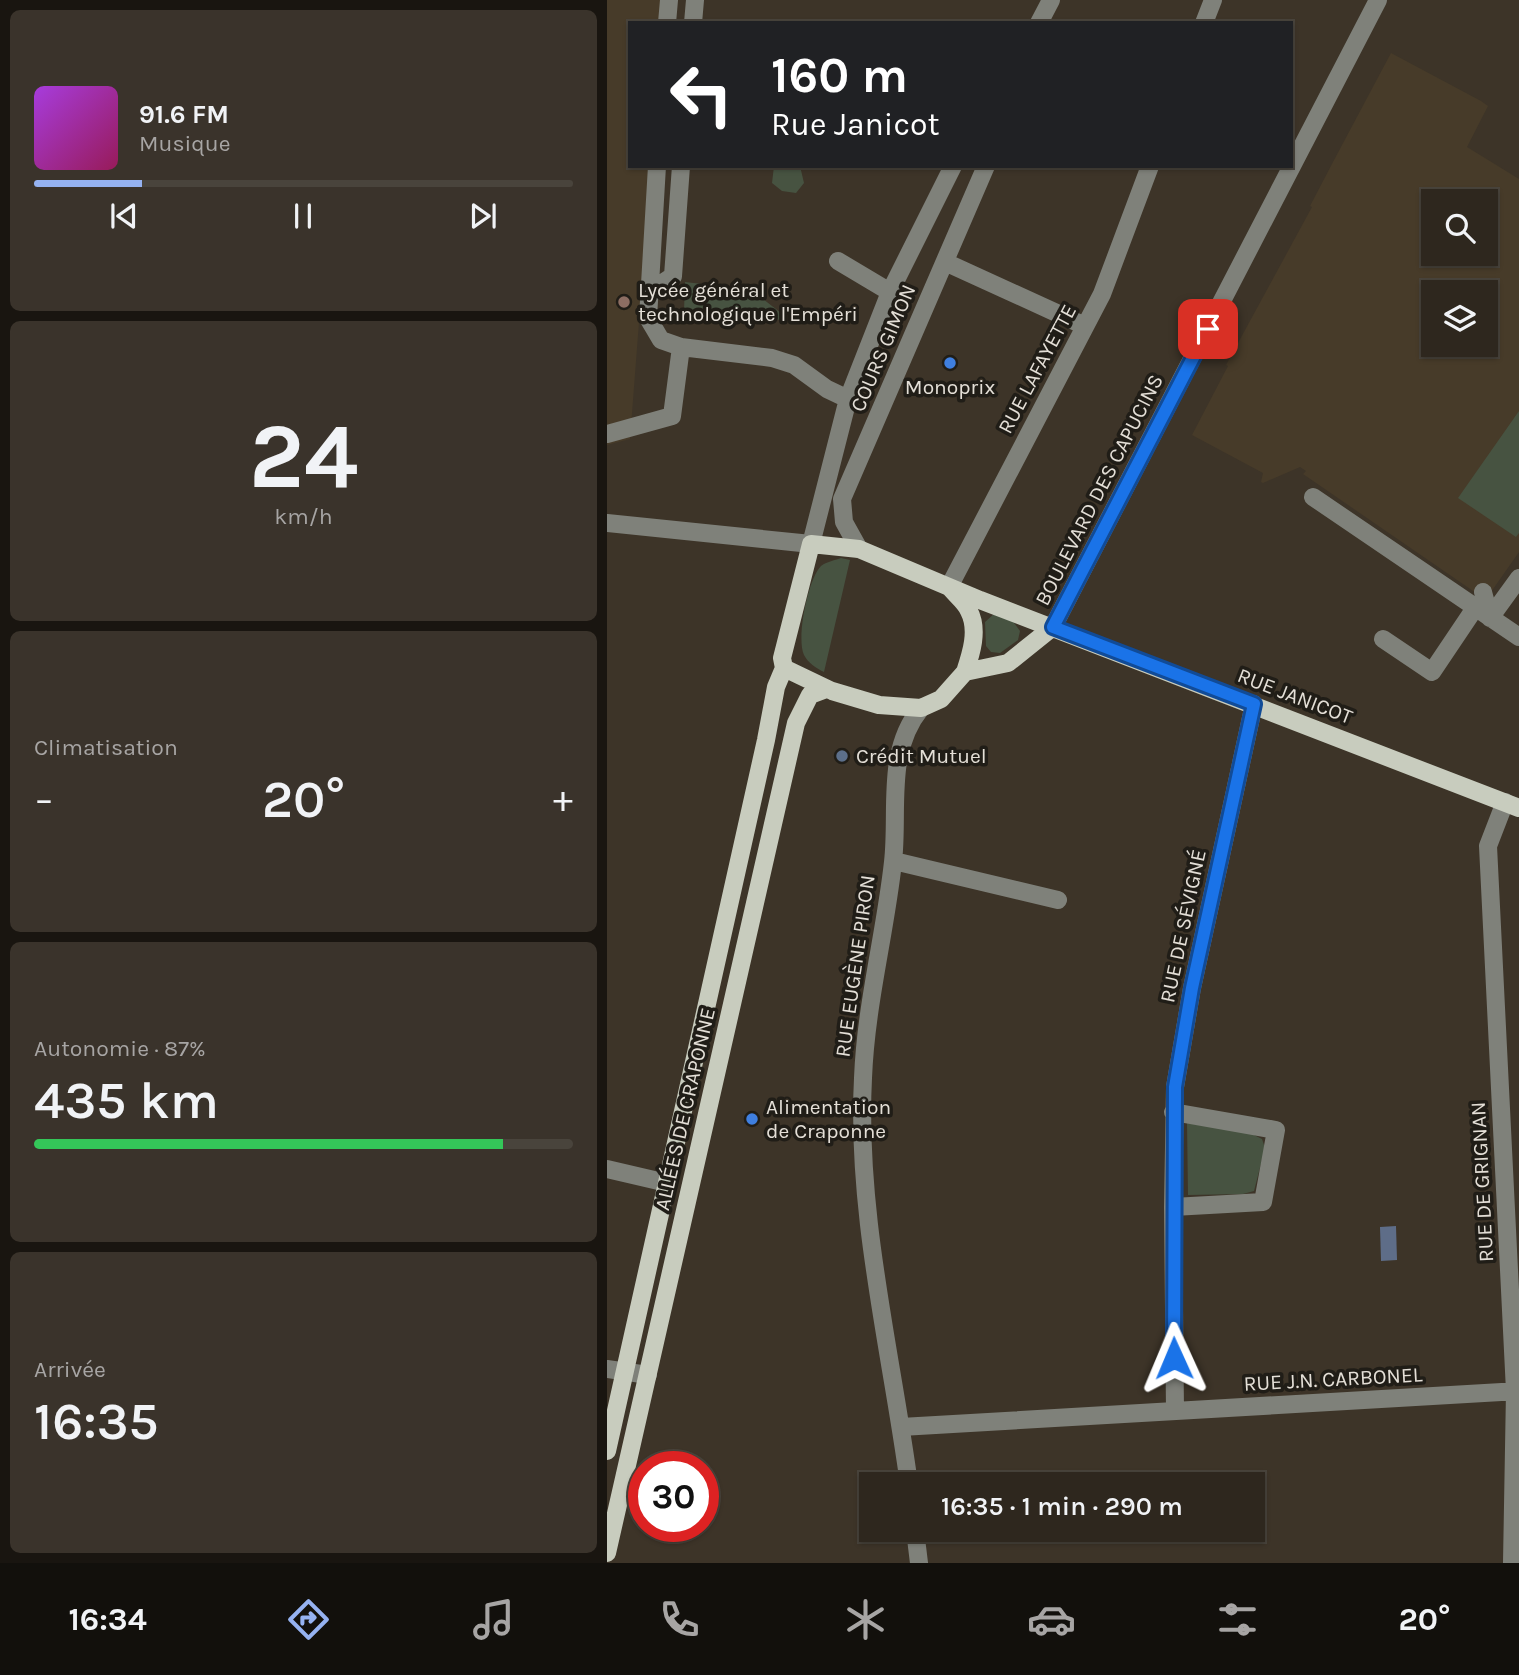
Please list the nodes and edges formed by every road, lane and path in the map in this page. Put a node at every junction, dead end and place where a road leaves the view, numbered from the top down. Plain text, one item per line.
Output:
1 (695, 0) edge
2 (1051, 0) edge
3 (1213, 0) edge
4 (1378, 0) edge
5 (665, 1) edge
6 (667, 21) edge
7 (693, 21) edge
8 (1040, 21) edge
9 (1205, 21) edge
10 (1295, 151) edge
11 (657, 168) edge
12 (681, 168) edge
13 (952, 168) edge
14 (985, 168) edge
15 (1149, 168) edge
16 (1286, 168) edge
17 (838, 261) dead end
18 (945, 262) junction
19 (648, 292) junction
20 (890, 292) junction
21 (1085, 326) junction
22 (681, 347) junction
23 (848, 399) junction
24 (607, 434) edge
25 (1313, 497) dead end
26 (607, 523) edge
27 (811, 544) junction
28 (858, 549) junction
29 (1519, 578) edge
30 (949, 587) junction
31 (1483, 606) junction
32 (1053, 627) junction
33 (1519, 637) edge
34 (1383, 639) dead end
35 (784, 668) junction
36 (965, 672) junction
37 (826, 690) junction
38 (1254, 704) junction
39 (921, 708) junction
40 (1512, 805) edge
41 (893, 861) junction
42 (1058, 901) dead end
43 (1173, 1112) junction
44 (607, 1169) edge
45 (667, 1183) junction
46 (1173, 1207) junction
47 (616, 1370) edge
48 (648, 1375) junction
49 (1517, 1391) edge
50 (1175, 1411) junction
51 (901, 1427) junction
52 (607, 1451) edge
53 (907, 1472) edge
54 (916, 1542) edge
55 (607, 1553) edge
56 (919, 1563) edge
57 (1512, 1563) edge

1 - 7 street
2 - 8 street
3 - 9 street
4 - 10 street, BOULEVARD DES CAPUCINS
5 - 6 street
11 - 19 street
12 - 19 street
13 - 20 street, COURS GIMON
14 - 18 street, COURS GIMON
15 - 21 street, RUE LAFAYETTE
16 - 32 street, BOULEVARD DES CAPUCINS
17 - 20 street
18 - 21 street
18 - 28 street, COURS GIMON
19 - 22 street
20 - 23 street, COURS GIMON
21 - 30 street, RUE LAFAYETTE
22 - 23 street
22 - 24 street
23 - 27 street, COURS GIMON
25 - 31 street
26 - 27 street
27 - 28 main road
27 - 35 main road
28 - 30 main road
29 - 31 street
30 - 32 main road, RUE JANICOT
30 - 36 main road
31 - 33 street
31 - 34 street
32 - 36 main road
32 - 38 main road, RUE JANICOT
35 - 37 main road
35 - 45 main road, ALLÉES DE CRAPONNE
36 - 39 main road
37 - 39 main road
37 - 48 main road, ALLÉES DE CRAPONNE
38 - 40 main road, RUE JANICOT
38 - 43 street, RUE DE SÉVIGNÉ
39 - 41 street, RUE EUGÈNE PIRON
40 - 49 street, RUE DE GRIGNAN
41 - 42 street
41 - 51 street, RUE EUGÈNE PIRON
43 - 46 street, RUE DE SÉVIGNÉ
43 - 46 street
44 - 45 street
45 - 47 main road, ALLÉES DE CRAPONNE
46 - 50 street, RUE DE SÉVIGNÉ
47 - 48 street
47 - 52 main road, ALLÉES DE CRAPONNE
48 - 55 main road, ALLÉES DE CRAPONNE
49 - 50 street, RUE J.N. CARBONEL
49 - 57 street, RUE DE GRIGNAN
50 - 51 street, RUE J.N. CARBONEL
51 - 53 street, RUE EUGÈNE PIRON
54 - 56 street

